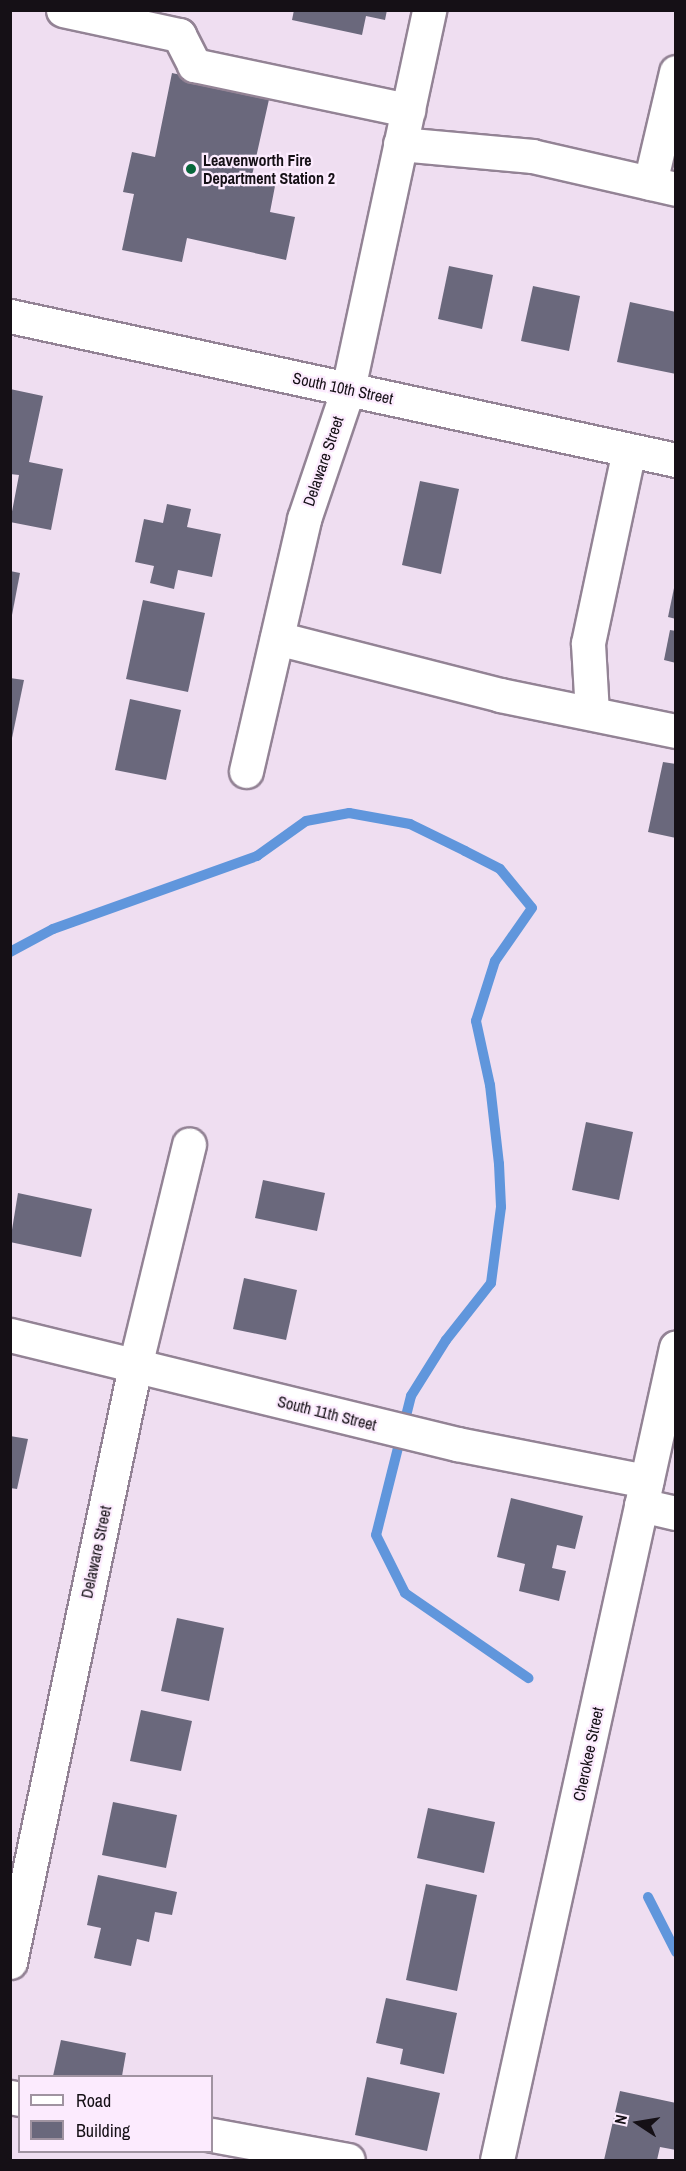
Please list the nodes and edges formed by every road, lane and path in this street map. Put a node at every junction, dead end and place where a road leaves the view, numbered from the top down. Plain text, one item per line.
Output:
1 (63, 10) edge
2 (429, 10) edge
3 (675, 72) edge
4 (408, 110) junction
5 (400, 144) junction
6 (663, 186) edge
7 (10, 316) edge
8 (348, 389) junction
9 (629, 450) junction
10 (675, 460) edge
11 (277, 638) junction
12 (592, 713) junction
13 (675, 731) edge
14 (246, 771) dead end
15 (189, 1144) dead end
16 (10, 1335) edge
17 (675, 1347) edge
18 (135, 1365) junction
19 (643, 1493) junction
20 (675, 1513) edge
21 (10, 1962) edge
22 (213, 2135) edge
23 (348, 2160) edge
24 (497, 2160) edge

1 - 4 street
2 - 4 street, Delaware Street
3 - 6 street
4 - 5 street, Delaware Street
5 - 6 street
5 - 8 street, Delaware Street
7 - 8 street, South 10th Street
8 - 9 street, South 10th Street
8 - 11 street, Delaware Street
9 - 10 street, South 10th Street
9 - 12 street
11 - 12 street
11 - 14 street, Delaware Street
12 - 13 street
15 - 18 street, Delaware Street
16 - 18 street, South 11th Street
17 - 19 street, Cherokee Street
18 - 19 street, South 11th Street
18 - 21 street, Delaware Street
19 - 20 street, South 11th Street
19 - 24 street, Cherokee Street
22 - 23 street

